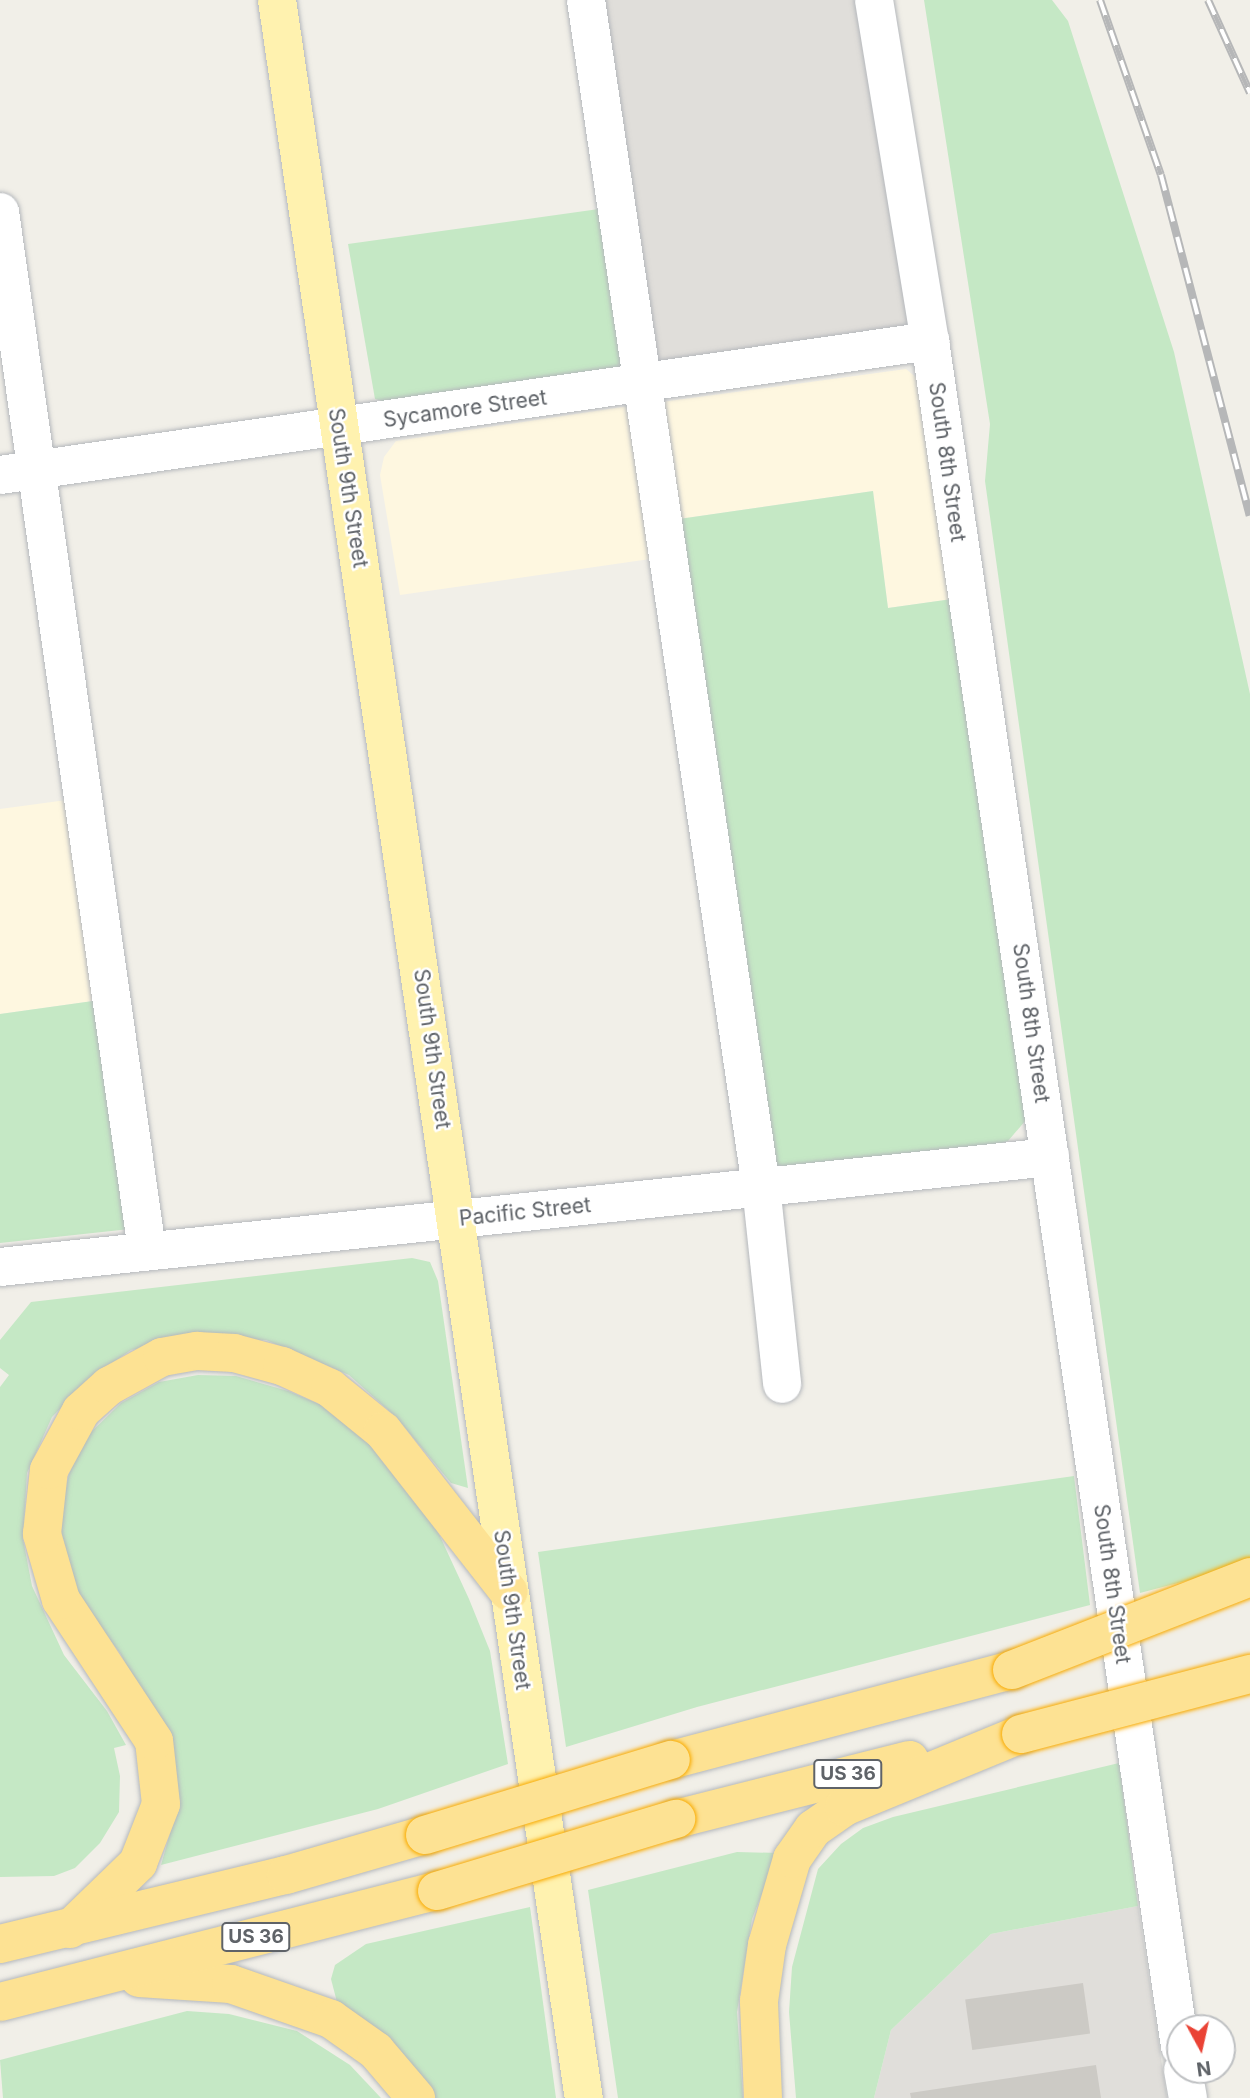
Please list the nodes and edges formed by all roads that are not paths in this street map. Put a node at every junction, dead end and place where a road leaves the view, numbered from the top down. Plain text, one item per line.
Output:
1 (277, 0) edge
2 (586, 0) edge
3 (874, 0) edge
4 (0, 212) edge
5 (930, 341) junction
6 (645, 383) junction
7 (339, 428) junction
8 (18, 472) edge
9 (1050, 1157) junction
10 (761, 1186) junction
11 (456, 1219) junction
12 (147, 1250) junction
13 (0, 1267) edge
14 (782, 1384) dead end
15 (1250, 1577) edge
16 (509, 1592) junction
17 (1250, 1605) edge
18 (1012, 1670) junction
19 (1250, 1674) edge
20 (1021, 1734) junction
21 (69, 1929) junction
22 (0, 1944) edge
23 (89, 1980) junction
24 (0, 2003) edge
25 (1175, 2014) edge
26 (416, 2098) edge
27 (584, 2098) edge
28 (763, 2098) edge

1 - 7 main road, South 9th Street
2 - 6 street
3 - 5 street, South 8th Street
4 - 8 street
5 - 6 street, Sycamore Street
5 - 9 street, South 8th Street
6 - 7 street, Sycamore Street
6 - 10 street
7 - 8 street, Sycamore Street
7 - 11 main road, South 9th Street
8 - 12 street
9 - 10 street, Pacific Street
9 - 25 street, South 8th Street
10 - 11 street, Pacific Street
10 - 14 street
11 - 12 street, Pacific Street
11 - 16 main road, South 9th Street
12 - 13 street, Pacific Street
15 - 18 highway, bridge
16 - 21 highway
16 - 27 main road, South 9th Street
17 - 18 highway, US 36, bridge
18 - 21 highway, US 36, bridge
19 - 20 highway, US 36, bridge
20 - 23 highway, US 36, bridge
20 - 28 highway
21 - 22 highway, US 36
23 - 24 highway, US 36
23 - 26 highway

